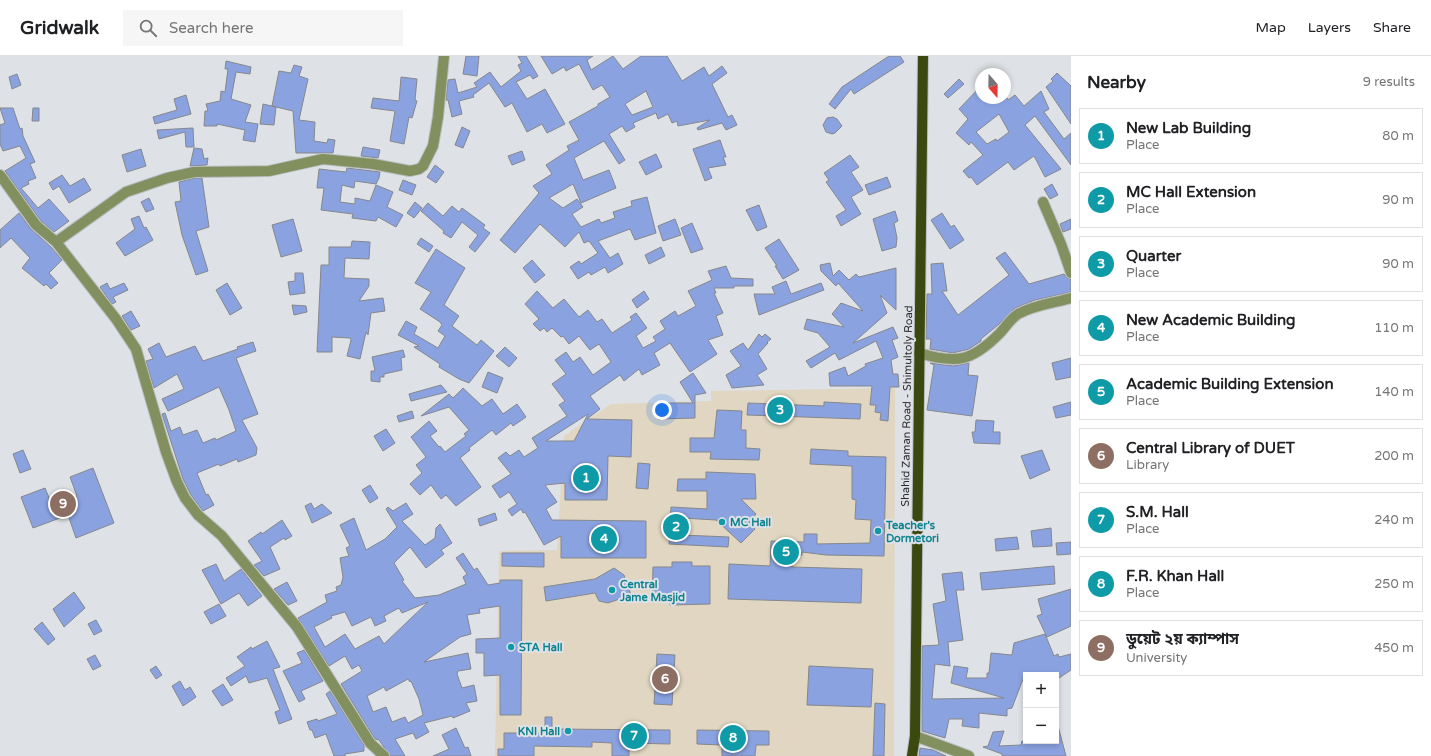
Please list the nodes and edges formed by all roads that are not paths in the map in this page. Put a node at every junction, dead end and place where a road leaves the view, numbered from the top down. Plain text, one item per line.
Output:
1 (444, 56) edge
2 (924, 56) edge
3 (0, 175) edge
4 (1043, 202) dead end
5 (56, 242) junction
6 (1071, 273) edge
7 (1071, 298) edge
8 (919, 353) junction
9 (915, 736) junction
10 (384, 756) edge
11 (912, 756) edge
12 (969, 756) edge

1 - 5 street
2 - 8 main road, Shahid Zaman Road - Shimultoly Road
3 - 5 street
4 - 6 street
5 - 10 street
7 - 8 street
8 - 9 main road, Shahid Zaman Road - Shimultoly Road
9 - 11 main road, Shahid Zaman Road - Shimultoly Road
9 - 12 street

